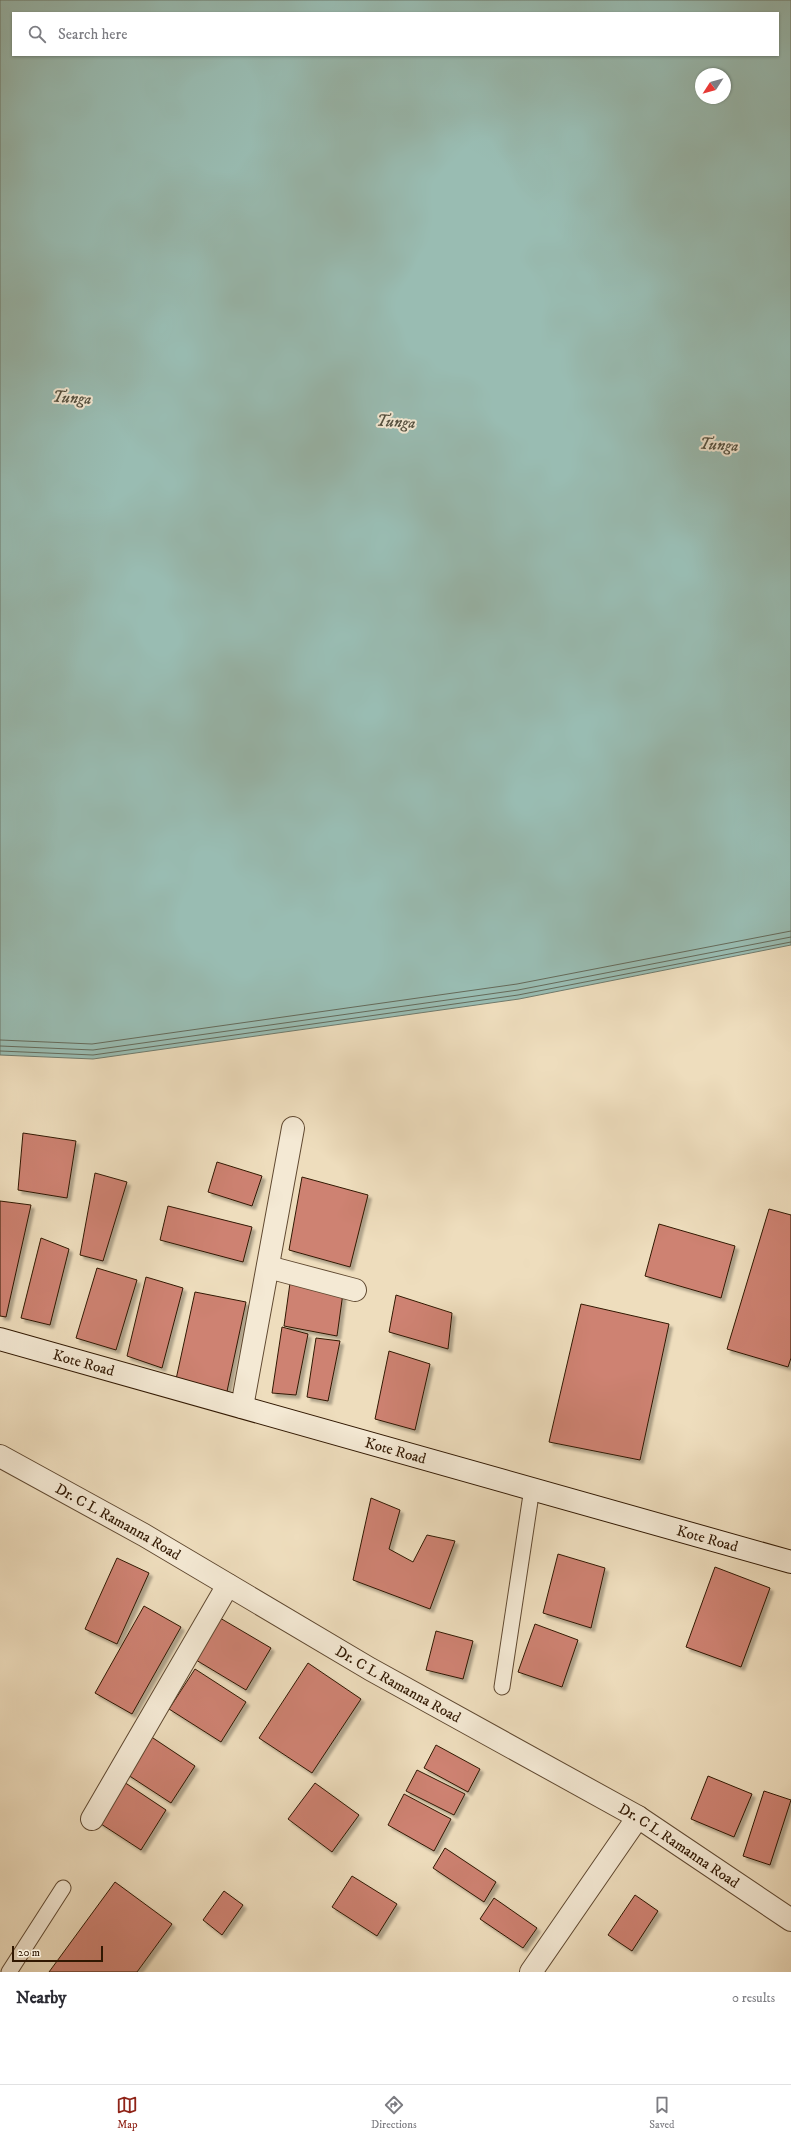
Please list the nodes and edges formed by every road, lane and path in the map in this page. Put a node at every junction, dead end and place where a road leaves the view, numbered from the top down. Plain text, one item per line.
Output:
1 (293, 1128) dead end
2 (268, 1267) junction
3 (355, 1290) dead end
4 (0, 1339) edge
5 (242, 1407) junction
6 (0, 1456) edge
7 (532, 1488) junction
8 (791, 1562) edge
9 (228, 1585) junction
10 (502, 1686) dead end
11 (638, 1817) junction
12 (92, 1819) dead end
13 (63, 1888) dead end
14 (791, 1920) edge
15 (8, 1972) edge
16 (532, 1972) edge

1 - 2 street
2 - 3 street
2 - 5 street
4 - 5 street, Kote Road
5 - 7 street, Kote Road
6 - 9 street, Dr. C L Ramanna Road
7 - 8 street, Kote Road
7 - 10 lane
9 - 11 street, Dr. C L Ramanna Road
9 - 12 street
11 - 14 street, Dr. C L Ramanna Road
11 - 16 street
13 - 15 lane

